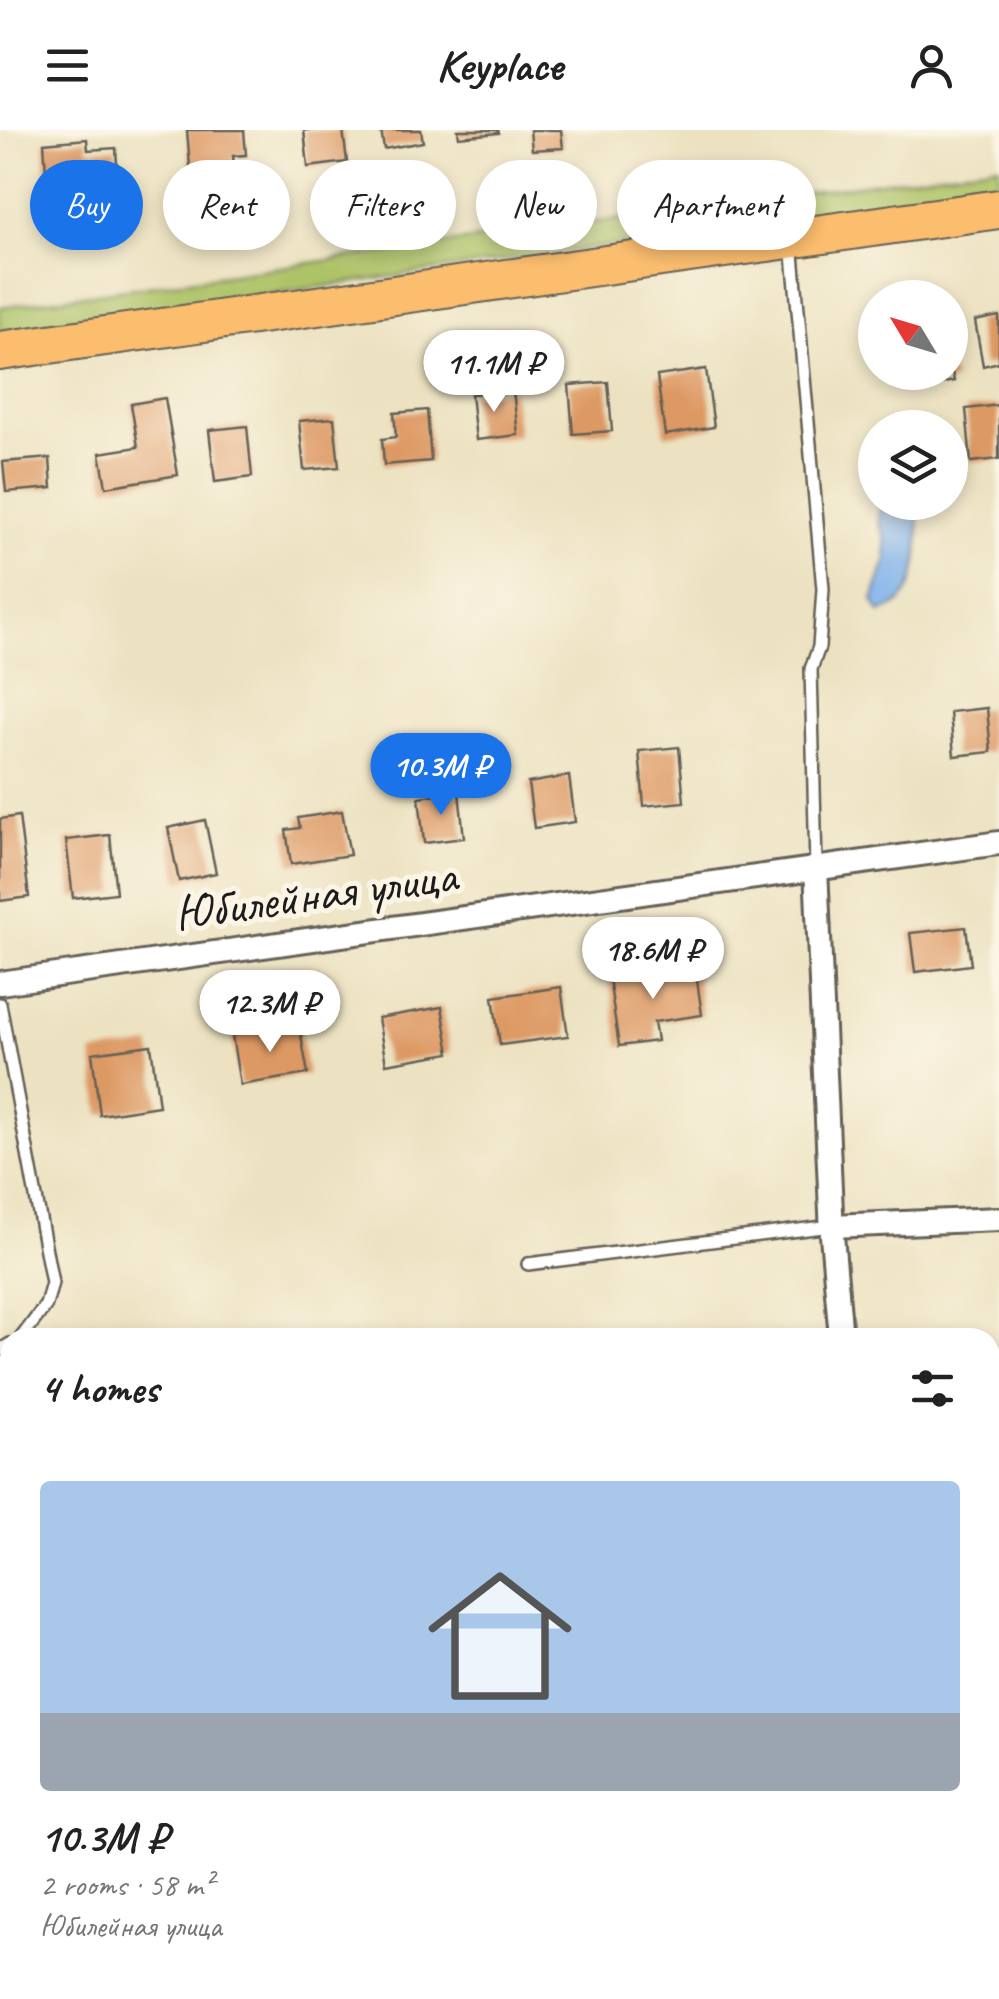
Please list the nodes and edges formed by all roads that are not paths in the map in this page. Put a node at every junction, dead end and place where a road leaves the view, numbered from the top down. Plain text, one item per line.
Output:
1 (999, 210) edge
2 (816, 236) edge
3 (714, 250) edge
4 (793, 250) edge
5 (0, 351) edge
6 (999, 843) edge
7 (816, 867) junction
8 (0, 983) edge
9 (0, 1004) edge
10 (999, 1220) edge
11 (831, 1226) junction
12 (528, 1264) dead end
13 (29, 1328) edge
14 (840, 1328) edge

1 - 2 highway
3 - 5 highway
4 - 7 lane
6 - 7 street, Юбилейная улица
7 - 8 street, Юбилейная улица
7 - 11 street
9 - 13 lane
10 - 11 street
11 - 12 lane
11 - 14 street

